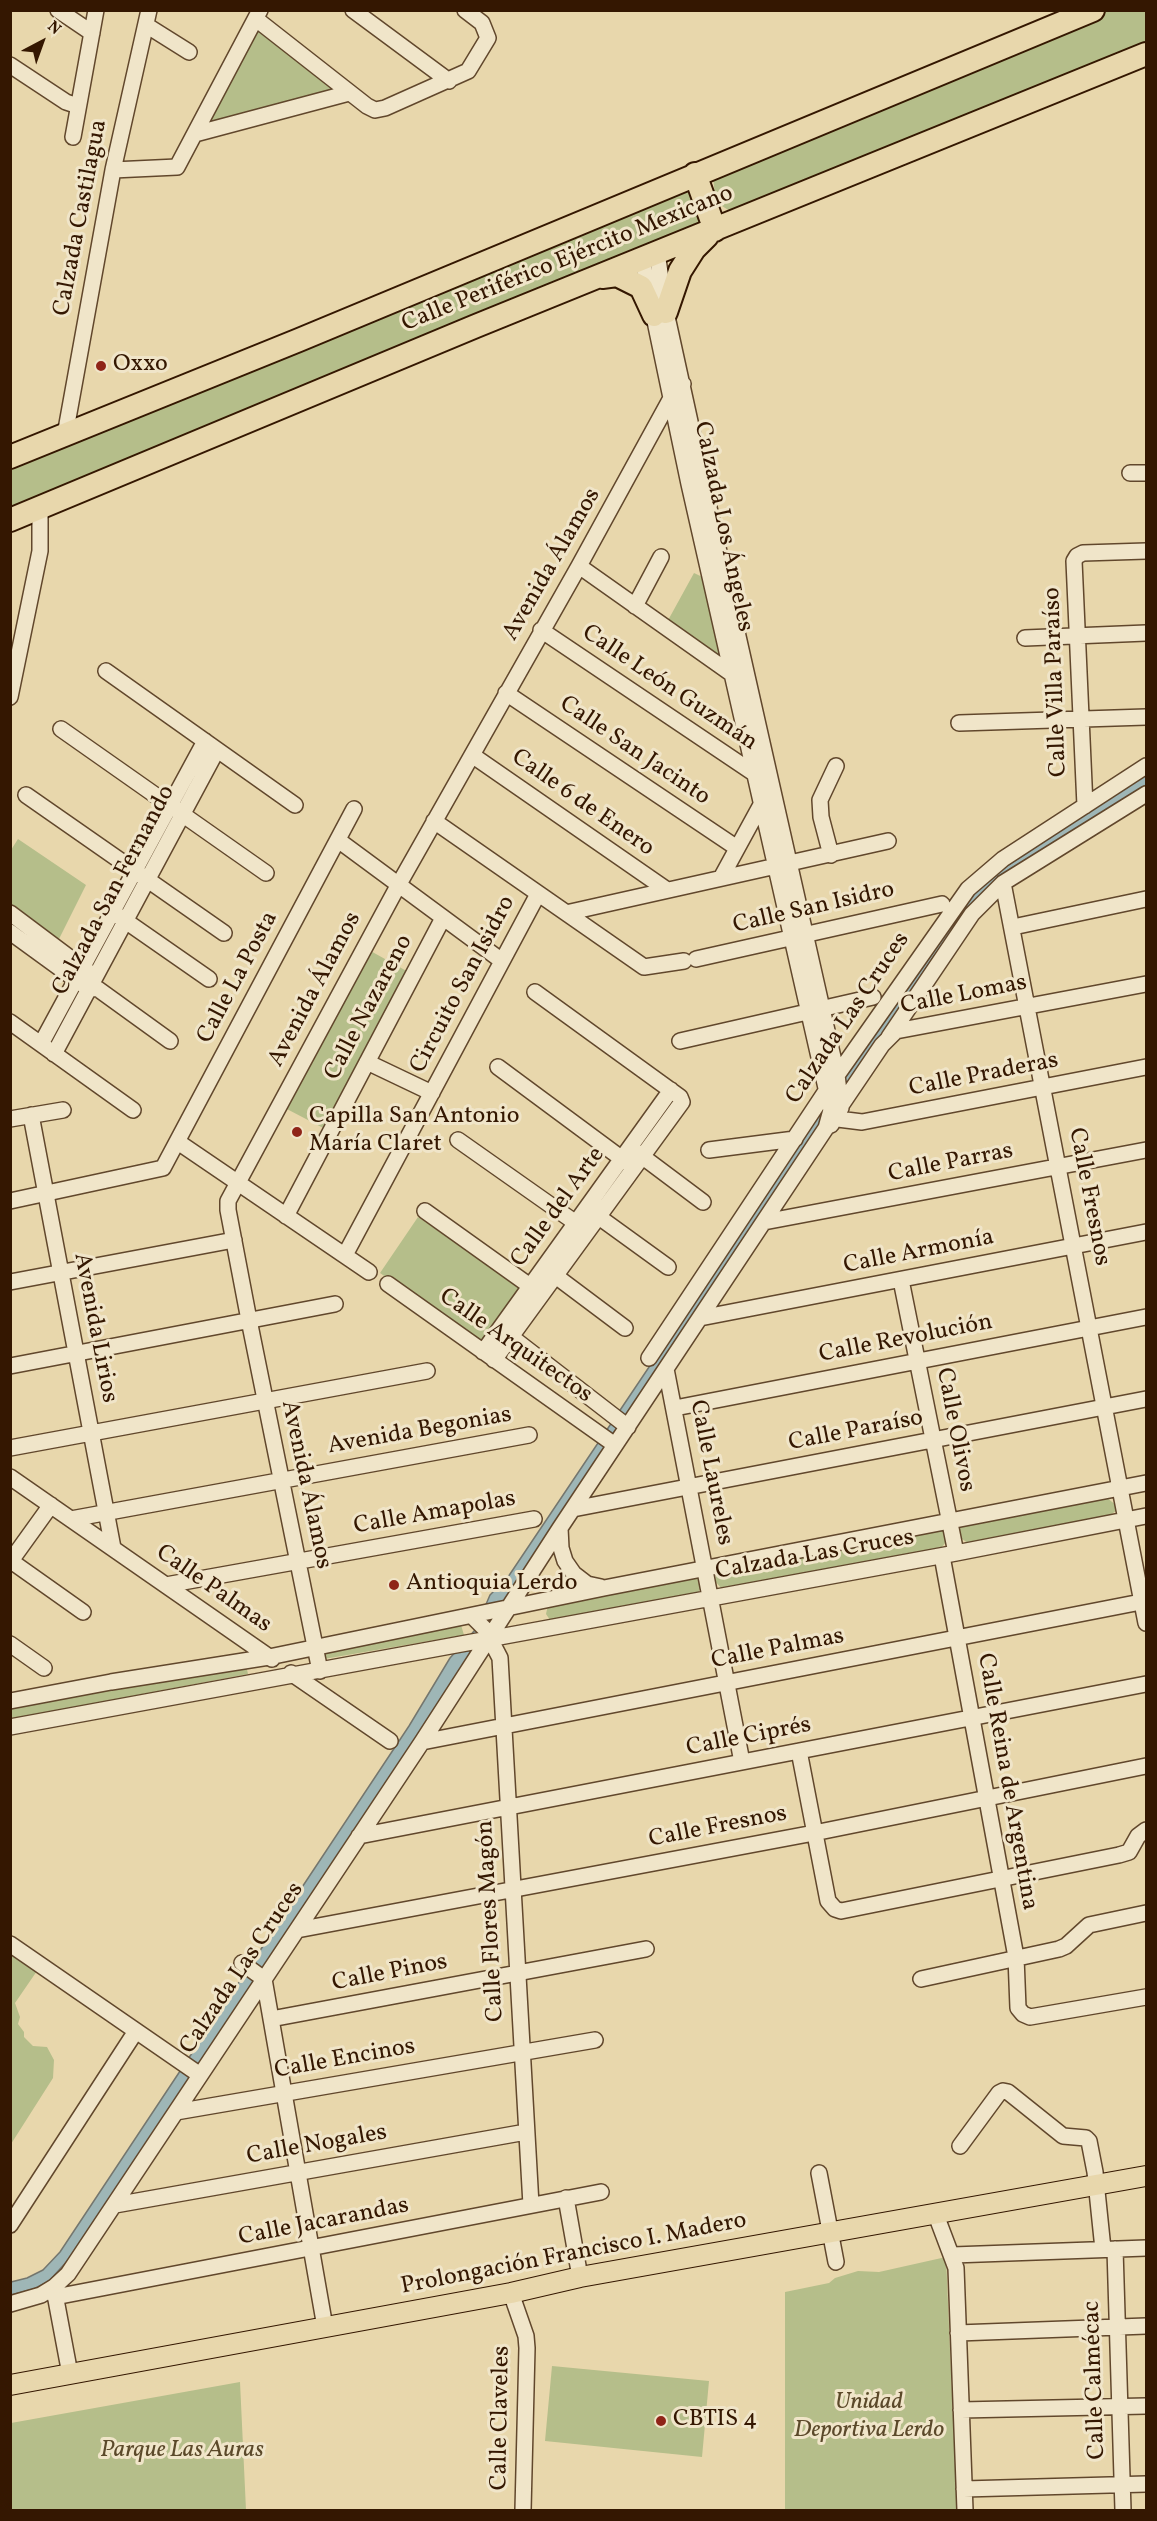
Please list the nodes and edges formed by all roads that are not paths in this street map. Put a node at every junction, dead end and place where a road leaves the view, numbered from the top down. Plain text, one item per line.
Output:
1 (58, 10) edge
2 (96, 10) edge
3 (353, 10) edge
4 (465, 10) edge
5 (1093, 10) edge
6 (258, 15) edge
7 (147, 18) edge
8 (92, 33) junction
9 (189, 52) dead end
10 (1146, 54) edge
11 (10, 64) edge
12 (448, 81) junction
13 (350, 93) junction
14 (78, 106) junction
15 (195, 134) junction
16 (73, 137) dead end
17 (113, 170) junction
18 (695, 174) junction
19 (715, 230) junction
20 (650, 256) junction
21 (598, 277) junction
22 (660, 314) junction
23 (683, 384) junction
24 (671, 399) junction
25 (65, 435) junction
26 (10, 457) edge
27 (1146, 472) edge
28 (1130, 473) dead end
29 (696, 482) junction
30 (40, 508) junction
31 (10, 520) edge
32 (1146, 551) edge
33 (661, 557) dead end
34 (579, 566) junction
35 (719, 585) junction
36 (635, 606) junction
37 (542, 630) junction
38 (1146, 633) edge
39 (1077, 636) junction
40 (1025, 638) dead end
41 (106, 671) dead end
42 (732, 675) junction
43 (750, 684) junction
44 (506, 693) junction
45 (10, 697) edge
46 (1146, 717) edge
47 (1081, 719) junction
48 (959, 723) dead end
49 (61, 729) dead end
50 (211, 746) junction
51 (472, 755) junction
52 (836, 766) dead end
53 (1146, 766) edge
54 (754, 774) junction
55 (772, 786) junction
56 (26, 795) dead end
57 (1146, 795) edge
58 (762, 804) junction
59 (296, 805) dead end
60 (1085, 806) junction
61 (354, 809) dead end
62 (176, 810) junction
63 (434, 822) junction
64 (338, 840) junction
65 (888, 841) dead end
66 (738, 848) junction
67 (831, 855) junction
68 (783, 866) junction
69 (266, 873) dead end
70 (141, 875) junction
71 (721, 878) junction
72 (1004, 883) junction
73 (399, 884) junction
74 (667, 890) junction
75 (538, 894) junction
76 (1146, 899) edge
77 (942, 904) dead end
78 (10, 913) edge
79 (566, 913) junction
80 (119, 916) junction
81 (443, 918) junction
82 (1013, 927) junction
83 (10, 932) edge
84 (224, 933) dead end
85 (798, 935) junction
86 (502, 961) junction
87 (208, 979) dead end
88 (88, 980) junction
89 (1146, 984) edge
90 (535, 992) dead end
91 (873, 997) dead end
92 (1028, 1006) junction
93 (815, 1010) junction
94 (10, 1022) edge
95 (889, 1036) junction
96 (171, 1041) dead end
97 (680, 1041) dead end
98 (41, 1044) junction
99 (54, 1053) junction
100 (367, 1062) junction
101 (498, 1067) dead end
102 (1146, 1067) edge
103 (838, 1078) junction
104 (1044, 1087) junction
105 (432, 1093) junction
106 (63, 1110) dead end
107 (133, 1110) dead end
108 (832, 1110) junction
109 (31, 1115) junction
110 (10, 1119) edge
111 (795, 1139) junction
112 (458, 1140) dead end
113 (178, 1142) junction
114 (709, 1150) dead end
115 (1146, 1150) edge
116 (632, 1158) junction
117 (1059, 1167) junction
118 (238, 1183) junction
119 (46, 1194) junction
120 (10, 1201) edge
121 (703, 1202) dead end
122 (425, 1211) dead end
123 (593, 1212) junction
124 (286, 1216) junction
125 (764, 1222) junction
126 (582, 1227) junction
127 (1146, 1232) edge
128 (234, 1240) junction
129 (1074, 1246) junction
130 (345, 1255) junction
131 (668, 1267) dead end
132 (369, 1272) dead end
133 (550, 1272) junction
134 (61, 1273) junction
135 (901, 1280) junction
136 (10, 1282) edge
137 (388, 1284) dead end
138 (536, 1291) junction
139 (335, 1304) dead end
140 (1146, 1317) edge
141 (700, 1318) junction
142 (249, 1320) junction
143 (626, 1328) dead end
144 (1090, 1328) junction
145 (506, 1332) junction
146 (76, 1353) junction
147 (489, 1356) junction
148 (649, 1358) dead end
149 (917, 1361) junction
150 (10, 1366) edge
151 (666, 1369) junction
152 (427, 1371) dead end
153 (582, 1390) junction
154 (1146, 1399) edge
155 (265, 1402) junction
156 (1105, 1407) junction
157 (675, 1408) junction
158 (567, 1412) junction
159 (610, 1414) junction
160 (628, 1427) junction
161 (598, 1431) junction
162 (92, 1434) junction
163 (529, 1435) dead end
164 (933, 1440) junction
165 (615, 1445) junction
166 (10, 1448) edge
167 (10, 1477) edge
168 (280, 1481) junction
169 (1146, 1483) edge
170 (690, 1486) junction
171 (1121, 1488) junction
172 (51, 1504) junction
173 (573, 1509) junction
174 (106, 1513) junction
175 (1146, 1516) edge
176 (71, 1519) junction
177 (534, 1519) dead end
178 (1127, 1520) junction
179 (950, 1523) junction
180 (560, 1528) junction
181 (113, 1548) junction
182 (949, 1555) junction
183 (11, 1561) edge
184 (297, 1562) junction
185 (705, 1569) junction
186 (166, 1585) junction
187 (604, 1588) junction
188 (711, 1598) junction
189 (1144, 1602) edge
190 (511, 1607) junction
191 (83, 1611) dead end
192 (471, 1616) junction
193 (1146, 1623) edge
194 (491, 1638) junction
195 (957, 1639) junction
196 (10, 1644) edge
197 (454, 1645) junction
198 (315, 1647) junction
199 (269, 1657) junction
200 (44, 1668) dead end
201 (320, 1671) junction
202 (468, 1673) junction
203 (294, 1674) junction
204 (727, 1683) junction
205 (1146, 1684) edge
206 (10, 1701) edge
207 (972, 1718) junction
208 (504, 1726) junction
209 (10, 1727) edge
210 (390, 1741) dead end
211 (422, 1742) junction
212 (799, 1751) junction
213 (742, 1762) junction
214 (1146, 1766) edge
215 (987, 1798) junction
216 (508, 1808) junction
217 (814, 1833) junction
218 (1146, 1835) edge
219 (359, 1836) junction
220 (1001, 1879) junction
221 (513, 1889) junction
222 (1146, 1913) edge
223 (297, 1930) junction
224 (10, 1944) edge
225 (646, 1949) dead end
226 (1016, 1957) junction
227 (254, 1971) junction
228 (518, 1973) junction
229 (921, 1978) dead end
230 (1146, 1998) edge
231 (271, 2019) junction
232 (136, 2031) junction
233 (595, 2040) dead end
234 (522, 2052) junction
235 (192, 2070) junction
236 (284, 2093) junction
237 (176, 2112) junction
238 (526, 2132) junction
239 (960, 2146) dead end
240 (298, 2172) junction
241 (819, 2173) dead end
242 (1146, 2176) edge
243 (1096, 2185) junction
244 (601, 2192) dead end
245 (566, 2198) junction
246 (116, 2205) junction
247 (531, 2205) junction
248 (936, 2215) junction
249 (10, 2225) edge
250 (831, 2233) junction
251 (1146, 2248) edge
252 (311, 2249) junction
253 (1109, 2249) junction
254 (953, 2255) junction
255 (836, 2262) dead end
256 (580, 2277) junction
257 (54, 2292) junction
258 (511, 2293) junction
259 (13, 2304) edge
260 (1146, 2326) edge
261 (1117, 2327) junction
262 (325, 2328) junction
263 (958, 2333) junction
264 (70, 2374) junction
265 (10, 2385) edge
266 (1120, 2406) junction
267 (1146, 2406) edge
268 (961, 2410) junction
269 (1146, 2484) edge
270 (1123, 2485) junction
271 (964, 2489) junction
272 (523, 2511) edge
273 (965, 2511) edge
274 (1123, 2511) edge

1 - 8 street
2 - 8 street
3 - 12 street
4 - 12 street
5 - 18 highway, Calle Periférico Ejército Mexicano
6 - 13 street
6 - 15 street
7 - 9 street
7 - 17 street, Calzada Castilagua
8 - 14 street
10 - 19 highway, Calle Periférico Ejército Mexicano
11 - 14 street
12 - 13 street
13 - 15 street
14 - 16 street
15 - 17 street
17 - 25 street, Calzada Castilagua
18 - 19 highway
18 - 25 highway, Calle Periférico Ejército Mexicano
19 - 20 highway, Calle Periférico Ejército Mexicano
19 - 22 highway
20 - 21 highway, Calle Periférico Ejército Mexicano
20 - 22 street, Calzada Los Ángeles
21 - 22 highway
21 - 30 highway, Calle Periférico Ejército Mexicano
22 - 23 street, Calzada Los Ángeles
22 - 24 street, Calzada Los Ángeles
23 - 24 street, Avenida Álamos
23 - 29 street, Calzada Los Ángeles
24 - 29 street, Calzada Los Ángeles
24 - 34 street, Avenida Álamos
25 - 26 highway, Calle Periférico Ejército Mexicano
27 - 28 street
29 - 35 street, Calzada Los Ángeles
30 - 31 highway, Calle Periférico Ejército Mexicano
30 - 45 street
32 - 39 street, Calle Villa Paraíso
33 - 36 street
34 - 36 street
34 - 37 street, Avenida Álamos
35 - 42 street, Calzada Los Ángeles
35 - 43 street, Calzada Los Ángeles
36 - 42 street
37 - 44 street, Avenida Álamos
37 - 54 street, Calle León Guzmán
38 - 39 street
39 - 40 street
39 - 47 street, Calle Villa Paraíso
41 - 50 street
42 - 43 street
42 - 54 street, Calzada Los Ángeles
43 - 55 street, Calzada Los Ángeles
44 - 51 street, Avenida Álamos
44 - 66 street, Calle San Jacinto
46 - 47 street
47 - 48 street
47 - 60 street, Calle Villa Paraíso
49 - 62 street
50 - 59 street
50 - 62 street, Calzada San Fernando
51 - 63 street, Avenida Álamos
51 - 74 street, Calle 6 de Enero
52 - 67 street
53 - 60 street, Calzada Las Cruces
54 - 55 street, Calle León Guzmán
54 - 58 street, Calzada Los Ángeles
55 - 58 street
55 - 68 street, Calzada Los Ángeles
56 - 70 street
57 - 72 street, Calzada Las Cruces
58 - 66 street
58 - 68 street, Calzada Los Ángeles
60 - 103 street, Calzada Las Cruces
61 - 64 street, Calle La Posta
62 - 69 street
62 - 70 street, Calzada San Fernando
63 - 73 street, Avenida Álamos
63 - 75 street
64 - 73 street
64 - 113 street, Calle La Posta
65 - 67 street
66 - 71 street
67 - 68 street
68 - 71 street
68 - 85 street, Calzada Los Ángeles
70 - 80 street, Calzada San Fernando
70 - 84 street
71 - 74 street
72 - 82 street, Calle Fresnos
72 - 95 street, Calzada Las Cruces
73 - 81 street
73 - 118 street, Avenida Álamos
74 - 79 street
75 - 79 street
75 - 86 street, Circuito San Isidro
76 - 82 street
77 - 85 street, Calle San Isidro
78 - 88 street
79 - 85 street, Calle San Isidro
80 - 87 street
80 - 88 street, Calzada San Fernando
81 - 86 street
81 - 100 street, Calle Nazareno
82 - 92 street, Calle Fresnos
83 - 88 street
85 - 93 street, Calzada Los Ángeles
86 - 105 street, Circuito San Isidro
88 - 96 street
88 - 98 street, Calzada San Fernando
88 - 99 street, Calzada San Fernando
89 - 92 street, Calle Lomas
90 - 116 street, Calle del Arte
91 - 93 street
92 - 95 street, Calle Lomas
92 - 104 street, Calle Fresnos
93 - 97 street
93 - 103 street, Calzada Los Ángeles
93 - 108 street, Calzada Los Ángeles
94 - 98 street
95 - 108 street, Calle Lomas
98 - 99 street
99 - 107 street
100 - 105 street
100 - 124 street, Calle Nazareno
101 - 116 street
102 - 104 street, Calle Praderas
103 - 108 street, Calzada Las Cruces
104 - 108 street, Calle Praderas
104 - 117 street, Calle Fresnos
105 - 130 street, Circuito San Isidro
106 - 109 street
108 - 111 street, Calzada Las Cruces
108 - 125 street, Calzada Las Cruces
109 - 110 street
109 - 119 street, Avenida Lirios
111 - 114 street
111 - 148 street, Calzada Las Cruces
112 - 126 street
113 - 118 street
113 - 119 street, Calle La Posta
115 - 117 street, Calle Parras
116 - 121 street
116 - 123 street, Calle del Arte
117 - 125 street, Calle Parras
117 - 129 street, Calle Fresnos
118 - 124 street
118 - 128 street, Avenida Álamos
119 - 120 street
119 - 134 street, Avenida Lirios
122 - 138 street
123 - 126 street, Calle del Arte
123 - 131 street
124 - 130 street
125 - 141 street, Calzada Las Cruces
126 - 133 street, Calle del Arte
127 - 129 street, Calle Armonía
128 - 134 street
128 - 142 street, Avenida Álamos
129 - 135 street, Calle Armonía
129 - 144 street, Calle Fresnos
130 - 132 street
133 - 138 street, Calle del Arte
133 - 143 street
134 - 136 street
134 - 146 street, Avenida Lirios
135 - 141 street, Calle Armonía
135 - 149 street, Calle Olivos
137 - 147 street, Calle Arquitectos
138 - 145 street, Calle del Arte
139 - 142 street
140 - 144 street, Calle Revolución
141 - 151 street, Calzada Las Cruces
142 - 146 street
142 - 155 street, Avenida Álamos
144 - 149 street, Calle Revolución
144 - 156 street, Calle Fresnos
145 - 147 street, Calle del Arte
145 - 153 street
146 - 150 street
146 - 162 street, Avenida Lirios
147 - 158 street, Calle Arquitectos
149 - 157 street, Calle Revolución
149 - 164 street, Calle Olivos
151 - 157 street, Calle Laureles
151 - 160 street, Calzada Las Cruces
152 - 155 street
153 - 158 street
153 - 159 street
154 - 156 street, Calle Paraíso
155 - 162 street
155 - 168 street, Avenida Álamos
156 - 164 street, Calle Paraíso
156 - 171 street, Calle Fresnos
157 - 170 street, Calle Laureles
158 - 161 street, Calle Arquitectos
159 - 160 street
159 - 161 street
160 - 165 street, Calzada Las Cruces
161 - 165 street, Calle Arquitectos
162 - 166 street
162 - 174 street, Avenida Lirios
163 - 168 street, Avenida Begonias
164 - 170 street, Calle Paraíso
164 - 179 street, Calle Olivos
165 - 173 street, Calzada Las Cruces
167 - 172 street, Calle Palmas
168 - 174 street, Avenida Begonias
168 - 184 street, Avenida Álamos
169 - 171 street, Calzada Las Cruces
170 - 173 street, Calle Paraíso
170 - 185 street, Calle Laureles
171 - 178 street, Calle Fresnos
171 - 179 street, Calzada Las Cruces
172 - 176 street, Calle Palmas
172 - 183 street
173 - 180 street, Calzada Las Cruces
174 - 176 street, Avenida Begonias
174 - 181 street, Avenida Lirios
175 - 178 street, Calzada Las Cruces
176 - 181 street, Calle Palmas
177 - 184 street, Calle Amapolas
178 - 182 street, Calzada Las Cruces
178 - 189 street, Calle Fresnos
179 - 182 street, Calle Olivos
179 - 185 street, Calzada Las Cruces
180 - 187 street
180 - 190 street, Calzada Las Cruces
181 - 186 street, Calle Palmas
182 - 188 street, Calzada Las Cruces
182 - 195 street, Calle Reina de Argentina
183 - 191 street
184 - 186 street, Calle Amapolas
184 - 198 street, Avenida Álamos
185 - 187 street, Calzada Las Cruces
185 - 188 street, Calle Laureles
186 - 199 street, Calle Palmas
187 - 190 street, Calzada Las Cruces
188 - 194 street, Calzada Las Cruces
188 - 204 street, Calle Laureles
189 - 193 street, Calle Fresnos
189 - 195 street, Calle Palmas
190 - 192 street, Calzada Las Cruces
190 - 194 street, Calzada Las Cruces
192 - 194 street
192 - 198 street, Calzada Las Cruces
194 - 197 street, Calzada Las Cruces
194 - 202 street, Calzada Las Cruces
194 - 208 street, Calle Flores Magón
195 - 204 street, Calle Palmas
195 - 207 street, Calle Reina de Argentina
196 - 200 street
197 - 201 street, Calzada Las Cruces
197 - 202 street
198 - 199 street, Calzada Las Cruces
198 - 201 street, Avenida Álamos
199 - 203 street, Calle Palmas
199 - 206 street, Calzada Las Cruces
201 - 203 street, Calzada Las Cruces
202 - 211 street, Calzada Las Cruces
203 - 209 street, Calzada Las Cruces
203 - 210 street, Calle Palmas
204 - 208 street, Calle Palmas
204 - 213 street, Calle Laureles
205 - 207 street, Calle Ciprés
207 - 212 street, Calle Ciprés
207 - 215 street, Calle Reina de Argentina
208 - 211 street, Calle Palmas
208 - 216 street, Calle Flores Magón
211 - 219 street, Calzada Las Cruces
212 - 213 street, Calle Ciprés
212 - 217 street
213 - 216 street, Calle Ciprés
214 - 215 street, Calle Fresnos
215 - 217 street, Calle Fresnos
215 - 220 street, Calle Reina de Argentina
216 - 219 street, Calle Ciprés
216 - 221 street, Calle Flores Magón
217 - 220 street
217 - 221 street, Calle Fresnos
218 - 220 street
219 - 223 street, Calzada Las Cruces
220 - 226 street, Calle Reina de Argentina
221 - 223 street, Calle Fresnos
221 - 228 street, Calle Flores Magón
222 - 226 street
223 - 227 street, Calzada Las Cruces
224 - 232 street
225 - 228 street, Calle Pinos
226 - 229 street
226 - 230 street, Calle Reina de Argentina
227 - 231 street
227 - 235 street, Calzada Las Cruces
228 - 231 street, Calle Pinos
228 - 234 street, Calle Flores Magón
231 - 236 street
232 - 235 street
232 - 249 street
233 - 234 street, Calle Encinos
234 - 236 street, Calle Encinos
234 - 238 street, Calle Flores Magón
235 - 237 street, Calzada Las Cruces
236 - 237 street, Calle Encinos
236 - 240 street
237 - 246 street, Calzada Las Cruces
238 - 240 street, Calle Nogales
238 - 247 street, Calle Flores Magón
239 - 243 street, Calle Calmécac
240 - 246 street, Calle Nogales
240 - 252 street
241 - 250 street
242 - 243 main road, Prolongación Francisco I. Madero
243 - 248 main road, Prolongación Francisco I. Madero
243 - 253 street, Calle Calmécac
244 - 245 street, Calle Jacarandas
245 - 247 street, Calle Jacarandas
245 - 256 street
246 - 257 street, Calzada Las Cruces
247 - 252 street, Calle Jacarandas
248 - 250 main road, Prolongación Francisco I. Madero
248 - 254 street
250 - 255 street
250 - 256 main road, Prolongación Francisco I. Madero
251 - 253 street
252 - 257 street, Calle Jacarandas
252 - 262 street
253 - 254 street
253 - 261 street, Calle Calmécac
254 - 263 street
256 - 258 main road, Prolongación Francisco I. Madero
257 - 259 street, Calzada Las Cruces
257 - 264 street
258 - 262 main road, Prolongación Francisco I. Madero
258 - 272 street, Calle Claveles
260 - 261 street
261 - 263 street
261 - 266 street, Calle Calmécac
262 - 264 main road, Prolongación Francisco I. Madero
263 - 268 street
264 - 265 main road, Prolongación Francisco I. Madero
266 - 267 street
266 - 268 street
266 - 270 street, Calle Calmécac
268 - 271 street
269 - 270 street
270 - 271 street
270 - 274 street, Calle Calmécac
271 - 273 street

